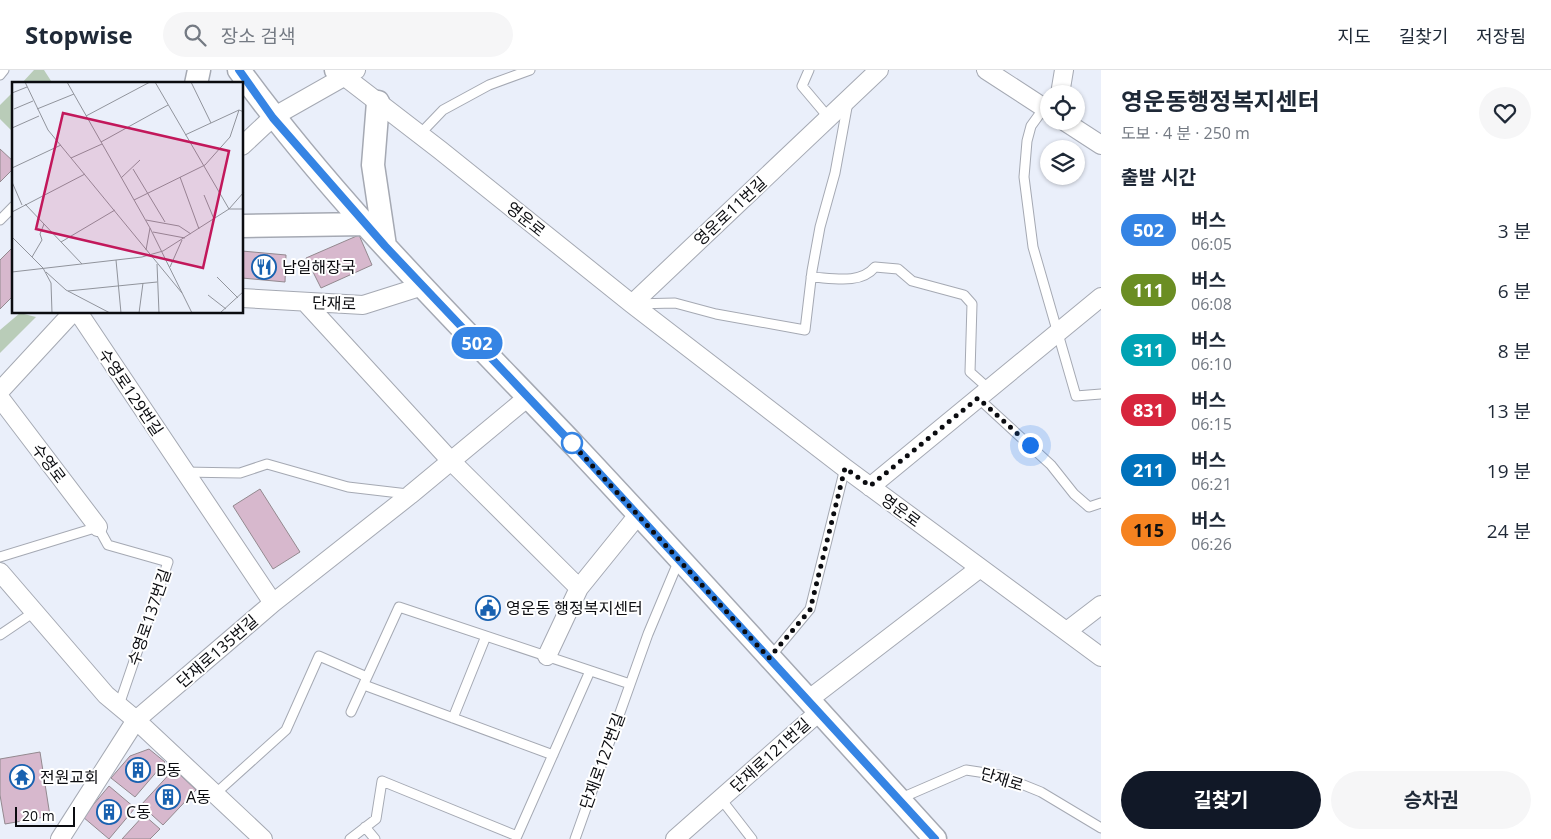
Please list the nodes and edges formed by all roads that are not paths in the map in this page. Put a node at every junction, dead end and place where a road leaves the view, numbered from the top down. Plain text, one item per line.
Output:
1 (4, 70) edge
2 (239, 70) edge
3 (530, 70) edge
4 (809, 70) edge
5 (879, 70) edge
6 (986, 70) edge
7 (1064, 70) edge
8 (346, 72) edge
9 (0, 75) edge
10 (1062, 85) edge
11 (848, 99) junction
12 (378, 102) junction
13 (1040, 105) edge
14 (1040, 116) edge
15 (273, 118) junction
16 (828, 118) junction
17 (1078, 130) edge
18 (420, 134) junction
19 (244, 144) edge
20 (1101, 145) edge
21 (12, 208) edge
22 (0, 220) edge
23 (366, 224) junction
24 (244, 226) edge
25 (385, 246) junction
26 (811, 276) junction
27 (423, 286) junction
28 (1101, 297) edge
29 (244, 298) edge
30 (304, 302) junction
31 (632, 304) junction
32 (71, 314) edge
33 (79, 314) edge
34 (1057, 333) junction
35 (0, 391) edge
36 (983, 394) junction
37 (1101, 394) edge
38 (528, 397) junction
39 (0, 398) edge
40 (451, 461) junction
41 (845, 468) junction
42 (184, 472) junction
43 (870, 486) junction
44 (410, 495) junction
45 (1101, 503) edge
46 (638, 515) junction
47 (98, 527) junction
48 (0, 557) edge
49 (679, 560) junction
50 (980, 568) junction
51 (0, 572) edge
52 (579, 588) junction
53 (273, 603) junction
54 (1101, 605) edge
55 (34, 612) junction
56 (1067, 631) junction
57 (0, 635) edge
58 (486, 636) junction
59 (547, 656) junction
60 (1101, 657) edge
61 (769, 658) junction
62 (590, 671) junction
63 (366, 681) junction
64 (630, 684) junction
65 (118, 705) junction
66 (813, 706) junction
67 (351, 712) dead end
68 (453, 718) junction
69 (136, 720) junction
70 (553, 755) junction
71 (214, 794) junction
72 (720, 799) junction
73 (899, 799) junction
74 (365, 827) junction
75 (1101, 828) edge
76 (60, 839) edge
77 (263, 839) edge
78 (350, 839) edge
79 (375, 839) edge
80 (575, 839) edge
81 (675, 839) edge
82 (752, 839) edge
83 (935, 839) edge

1 - 9 lane
2 - 15 street
3 - 18 lane
4 - 16 lane
5 - 11 street, 영운로11번길
6 - 13 street
7 - 10 street
8 - 12 street, 영운로
8 - 15 street
11 - 16 street, 영운로11번길
11 - 26 lane
12 - 18 street, 영운로
12 - 25 street
14 - 34 lane
15 - 19 street
15 - 23 street
16 - 31 street, 영운로11번길
17 - 20 street
18 - 31 street, 영운로
21 - 22 lane
23 - 24 street
23 - 25 street
25 - 27 street
26 - 31 lane
26 - 36 lane
27 - 30 street, 단재로
27 - 38 street
28 - 34 street
29 - 30 street, 단재로
30 - 40 street
31 - 41 street, 영운로
32 - 35 street
33 - 42 street, 수영로129번길
34 - 36 street
34 - 37 lane
36 - 43 street
36 - 45 lane
38 - 40 street, 단재로135번길
38 - 46 street
39 - 47 street, 수영로
40 - 44 street, 단재로135번길
40 - 52 street
41 - 43 street, 영운로
41 - 61 lane
42 - 44 lane
42 - 53 street, 수영로129번길
43 - 50 street, 영운로
44 - 53 street, 단재로135번길
46 - 49 street
46 - 52 street
47 - 48 lane
47 - 65 lane, 수영로137번길
49 - 61 street
49 - 64 lane, 단재로127번길
50 - 56 street, 영운로
50 - 66 street
51 - 55 street
52 - 59 street
53 - 69 street, 단재로135번길
54 - 56 street
55 - 57 lane
55 - 65 street
56 - 60 street, 영운로
58 - 59 lane
58 - 63 lane
58 - 68 lane
59 - 62 lane
61 - 66 street
62 - 64 lane
62 - 70 lane
63 - 67 lane
63 - 68 lane
63 - 71 lane
64 - 80 lane, 단재로127번길
65 - 69 street
66 - 72 street, 단재로121번길
66 - 73 street
68 - 70 lane
69 - 71 street
69 - 76 street, 단재로135번길
70 - 74 lane
71 - 77 street
72 - 81 street, 단재로121번길
72 - 82 lane, 단재로121번길
73 - 75 lane, 단재로
73 - 83 street
74 - 78 lane
74 - 79 lane

